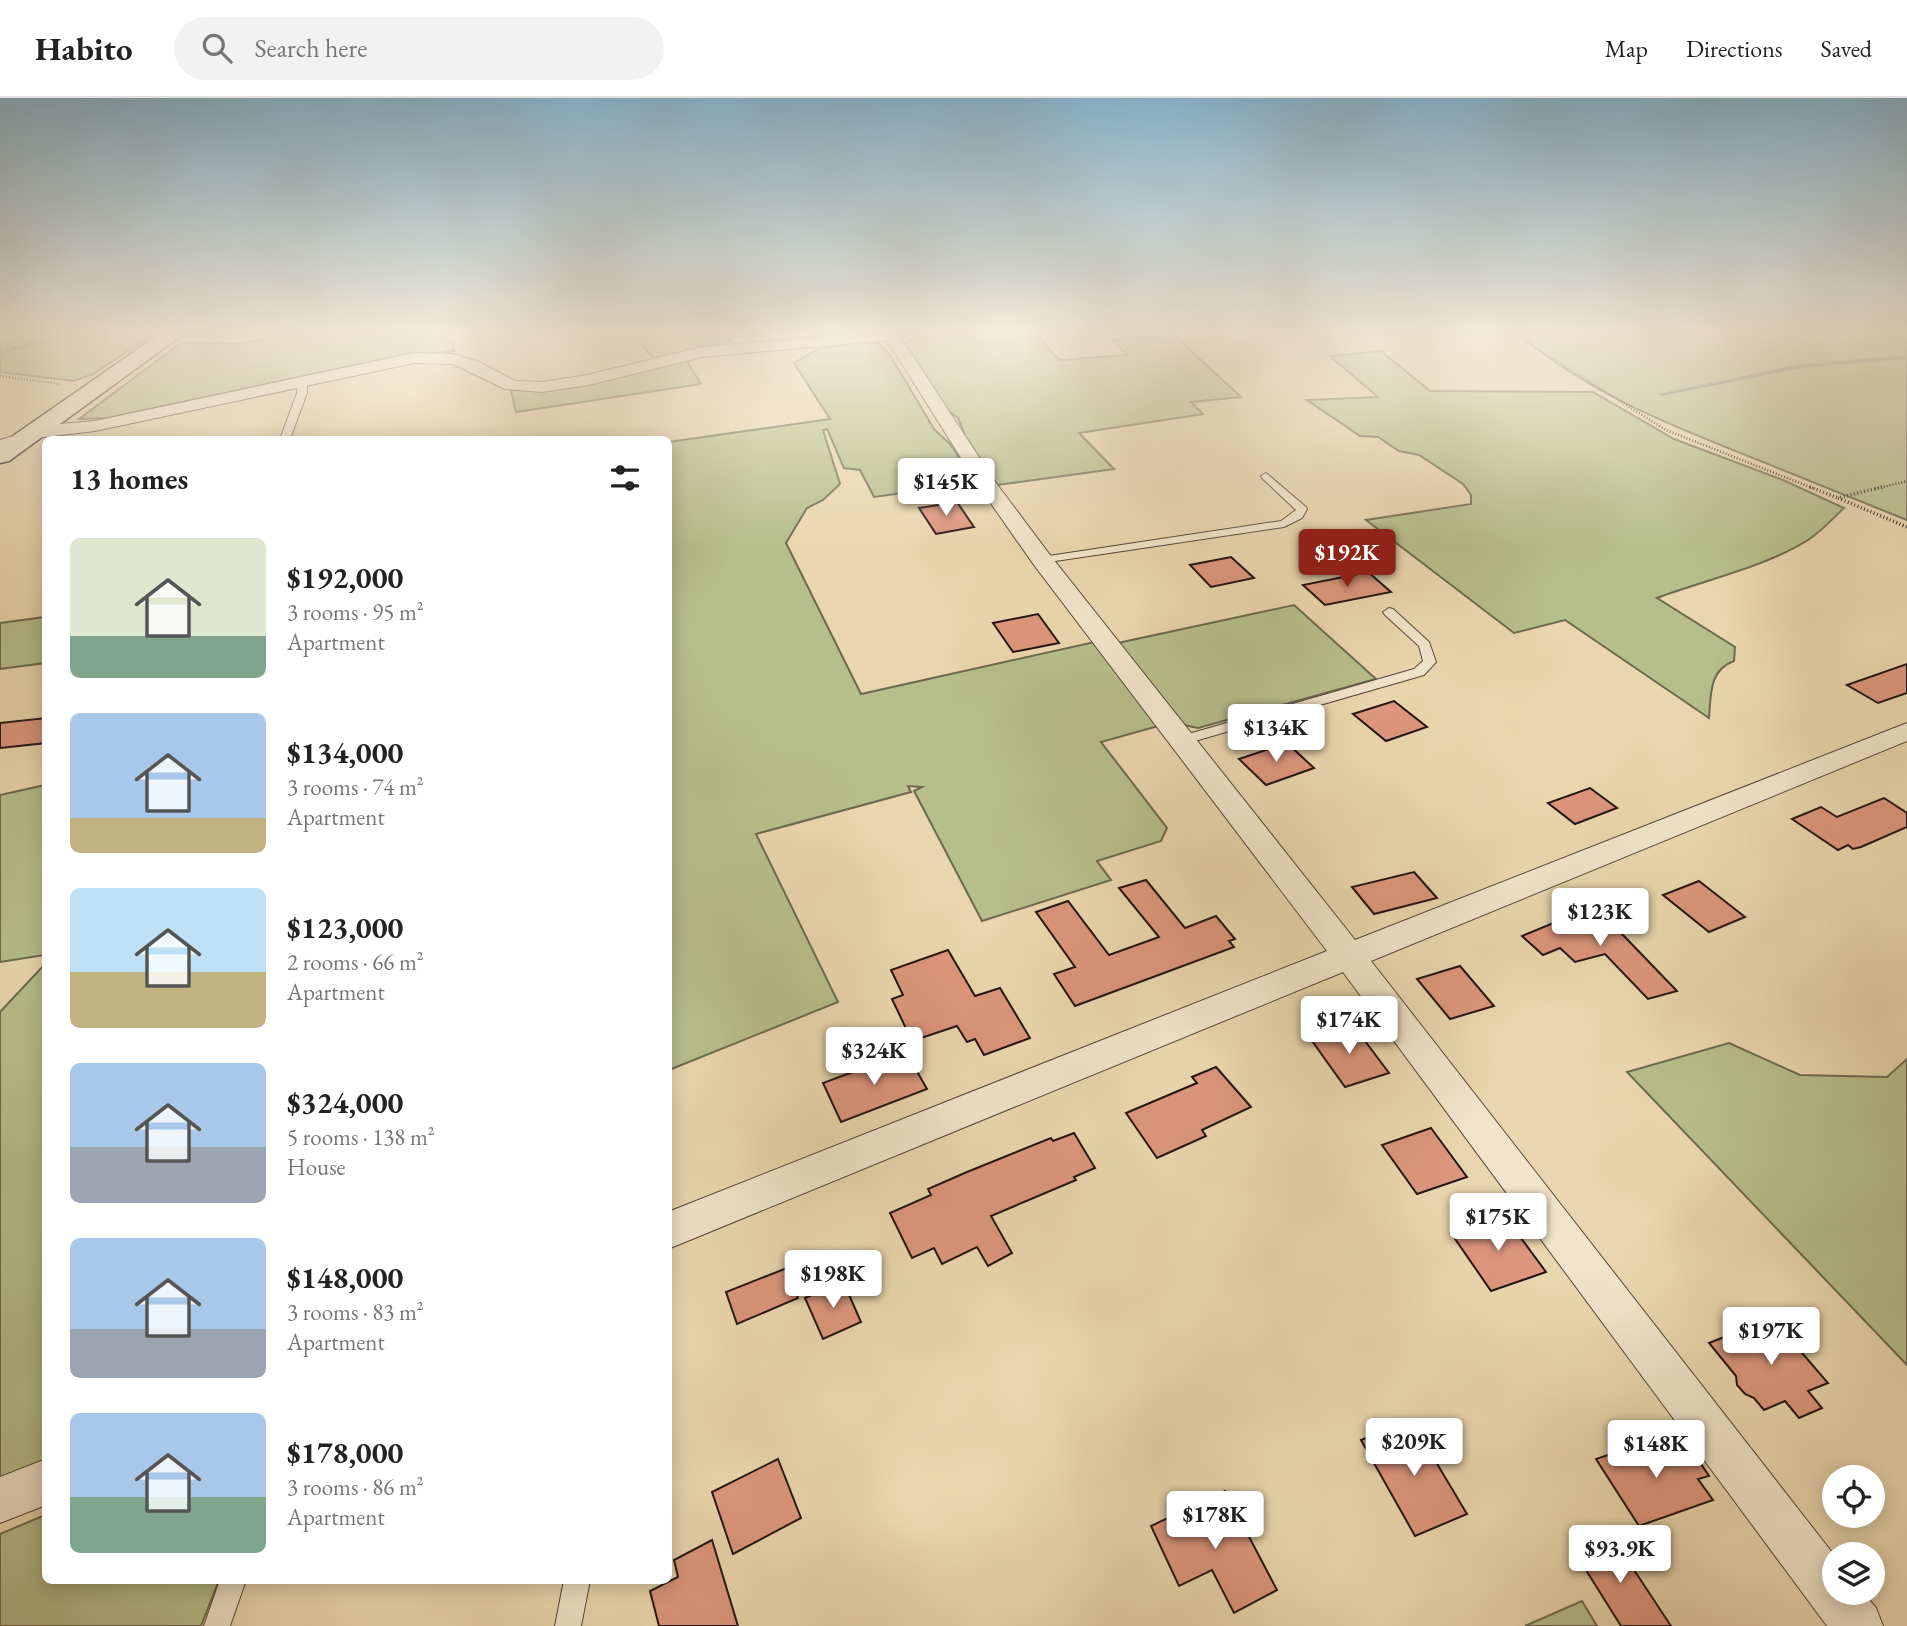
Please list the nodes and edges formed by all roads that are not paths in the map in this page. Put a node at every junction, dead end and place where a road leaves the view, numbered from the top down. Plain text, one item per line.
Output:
1 (74, 404) edge
2 (195, 404) edge
3 (298, 404) edge
4 (940, 404) edge
5 (36, 432) junction
6 (286, 436) edge
7 (0, 443) edge
8 (0, 456) edge
9 (1266, 476) dead end
10 (1042, 560) junction
11 (1389, 612) dead end
12 (1907, 731) edge
13 (1184, 740) junction
14 (1349, 957) junction
15 (672, 1229) edge
16 (42, 1484) edge
17 (0, 1500) edge
18 (232, 1584) edge
19 (576, 1584) edge
20 (217, 1626) edge
21 (568, 1626) edge
22 (1858, 1626) edge

1 - 5 main road
2 - 5 street
3 - 6 lane
4 - 10 street
5 - 7 lane
5 - 8 main road
9 - 10 lane
10 - 13 street
11 - 13 lane
12 - 14 street
13 - 14 street
14 - 15 street
14 - 22 street
16 - 17 street
18 - 20 lane
19 - 21 lane

